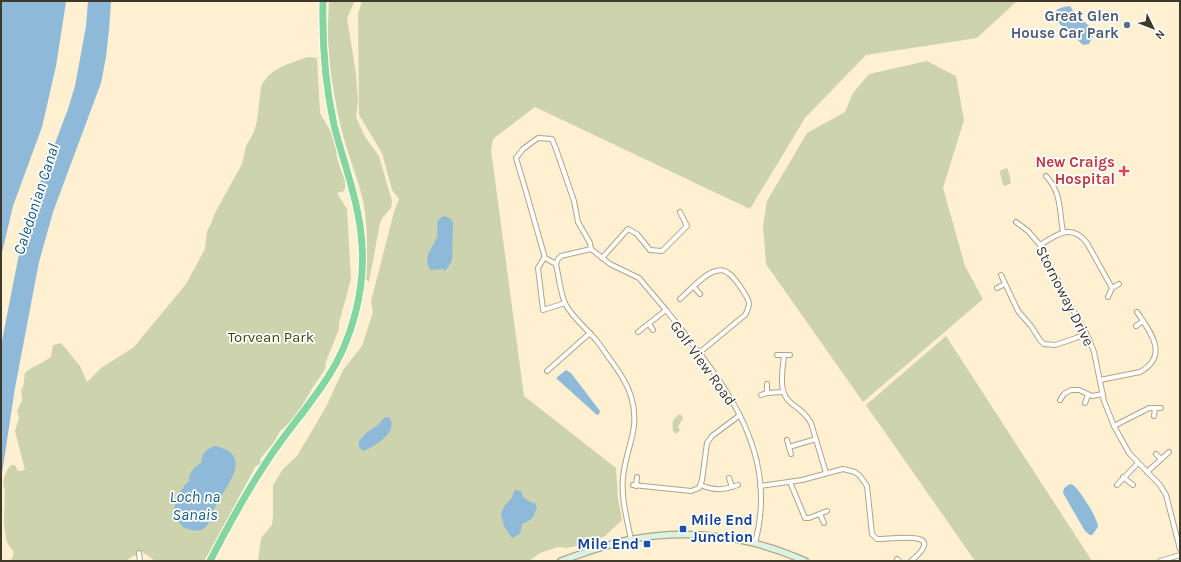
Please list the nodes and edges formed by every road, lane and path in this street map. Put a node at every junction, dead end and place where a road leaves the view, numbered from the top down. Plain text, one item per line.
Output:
1 (323, 1) edge
2 (1046, 176) dead end
3 (680, 212) dead end
4 (1016, 222) dead end
5 (1063, 232) junction
6 (1040, 245) junction
7 (592, 249) junction
8 (544, 258) junction
9 (602, 258) junction
10 (556, 264) junction
11 (1001, 275) dead end
12 (1005, 284) junction
13 (1120, 284) dead end
14 (694, 287) junction
15 (997, 288) dead end
16 (1112, 288) junction
17 (700, 294) dead end
18 (1108, 297) dead end
19 (680, 299) dead end
20 (565, 303) junction
21 (666, 310) junction
22 (1137, 312) dead end
23 (1143, 321) junction
24 (648, 324) junction
25 (1136, 326) dead end
26 (654, 330) dead end
27 (638, 332) dead end
28 (590, 333) junction
29 (1086, 333) junction
30 (699, 353) junction
31 (790, 354) dead end
32 (777, 355) dead end
33 (784, 355) junction
34 (547, 370) dead end
35 (1100, 380) junction
36 (767, 384) dead end
37 (783, 392) junction
38 (767, 393) junction
39 (1103, 394) junction
40 (761, 395) dead end
41 (1088, 395) junction
42 (1060, 400) dead end
43 (1085, 403) dead end
44 (1155, 408) junction
45 (1161, 408) dead end
46 (740, 415) junction
47 (1154, 416) dead end
48 (1114, 426) junction
49 (816, 439) junction
50 (788, 440) dead end
51 (790, 447) junction
52 (1169, 452) dead end
53 (791, 454) dead end
54 (1156, 454) dead end
55 (1161, 458) junction
56 (1138, 463) junction
57 (826, 472) junction
58 (1147, 472) junction
59 (637, 477) dead end
60 (1123, 477) junction
61 (729, 478) dead end
62 (790, 482) junction
63 (701, 485) junction
64 (738, 485) dead end
65 (1117, 485) dead end
66 (1133, 485) dead end
67 (760, 486) junction
68 (732, 487) junction
69 (827, 512) dead end
70 (820, 514) junction
71 (824, 523) dead end
72 (631, 540) junction
73 (755, 543) junction
74 (1180, 549) edge
75 (139, 553) dead end
76 (1180, 555) edge
77 (140, 561) edge
78 (210, 561) edge
79 (561, 561) edge
80 (805, 561) edge
81 (911, 561) edge
82 (1160, 561) edge

1 - 78 highway
2 - 5 street
3 - 9 street
4 - 6 street, Stornoway Drive
5 - 6 street
5 - 16 street
6 - 29 street, Stornoway Drive
7 - 8 street
7 - 9 street
7 - 10 street
8 - 10 street
8 - 20 street
9 - 21 street
10 - 20 street
11 - 12 street
12 - 15 street
12 - 29 street
13 - 16 street
14 - 17 street
14 - 19 street
14 - 30 street
16 - 18 street
20 - 28 street
21 - 24 street, Golf View Road
21 - 30 street, Golf View Road
22 - 23 street
23 - 25 street
23 - 35 street
24 - 26 street
24 - 27 street, Golf View Road
28 - 34 street
28 - 72 street
29 - 35 street, Stornoway Drive
30 - 46 street, Golf View Road
31 - 33 street
32 - 33 street
33 - 37 street
35 - 39 street, Stornoway Drive
36 - 38 street
37 - 38 street
37 - 49 street
38 - 40 street
39 - 41 street
39 - 48 street, Stornoway Drive
41 - 42 street
41 - 43 street
44 - 45 street
44 - 47 street
44 - 48 street
46 - 63 street
46 - 67 street, Golf View Road
48 - 56 street, Stornoway Drive
49 - 51 street
49 - 57 street
50 - 51 street
51 - 53 street
52 - 55 street
54 - 55 street
55 - 58 street
56 - 58 street, Stornoway Drive
56 - 60 street
57 - 62 street
57 - 81 street
58 - 74 street, Stornoway Drive
59 - 63 street
60 - 65 street
60 - 66 street
61 - 68 street
62 - 67 street
62 - 70 street
63 - 68 street
64 - 68 street
67 - 73 street, Golf View Road
69 - 70 street
70 - 71 street
72 - 73 street
72 - 79 street
73 - 80 street
75 - 77 street
76 - 82 street

